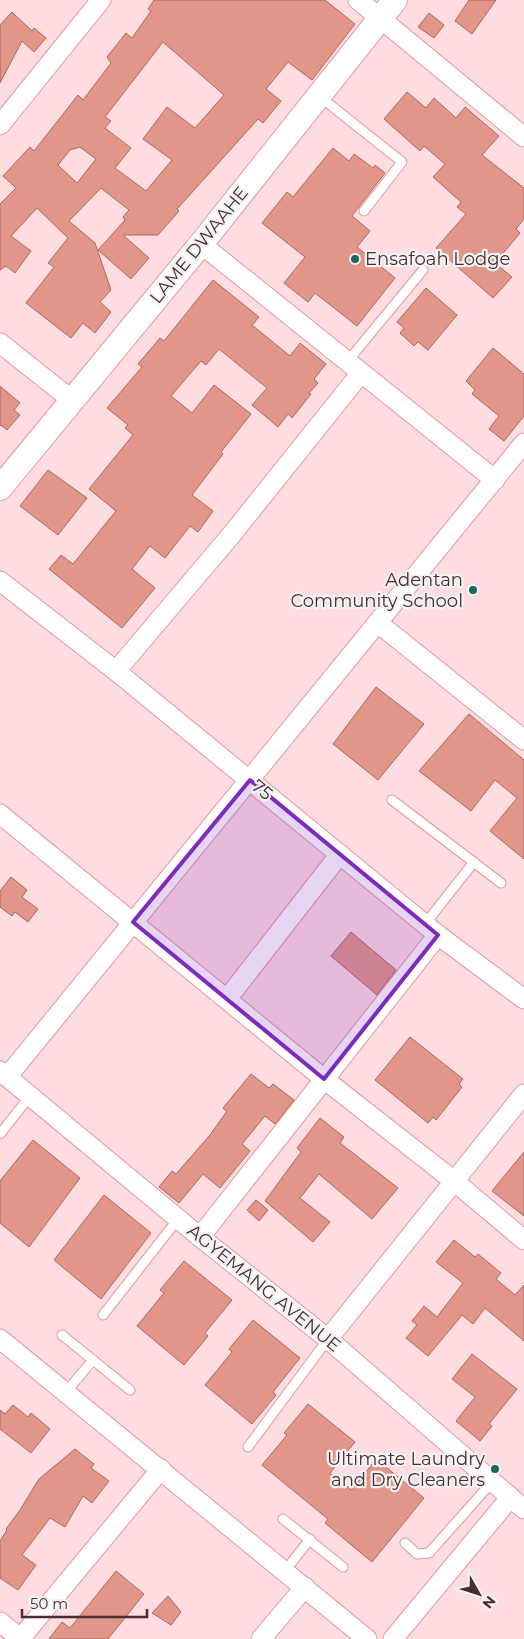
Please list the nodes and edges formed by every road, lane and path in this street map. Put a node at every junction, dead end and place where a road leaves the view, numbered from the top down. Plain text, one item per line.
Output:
1 (100, 0) edge
2 (358, 0) edge
3 (395, 0) edge
4 (380, 19) junction
5 (318, 96) junction
6 (0, 125) edge
7 (524, 137) edge
8 (364, 211) dead end
9 (201, 244) junction
10 (423, 270) dead end
11 (0, 342) edge
12 (354, 367) junction
13 (73, 401) junction
14 (524, 443) edge
15 (494, 480) junction
16 (0, 488) edge
17 (0, 581) edge
18 (378, 623) junction
19 (116, 671) junction
20 (524, 740) edge
21 (250, 780) junction
22 (392, 800) dead end
23 (0, 814) edge
24 (340, 854) junction
25 (474, 862) junction
26 (501, 883) dead end
27 (133, 922) junction
28 (431, 929) junction
29 (226, 999) junction
30 (524, 999) edge
31 (3, 1074) edge
32 (324, 1079) junction
33 (524, 1094) edge
34 (30, 1096) junction
35 (0, 1134) edge
36 (454, 1181) junction
37 (178, 1219) junction
38 (200, 1237) junction
39 (524, 1240) edge
40 (103, 1315) dead end
41 (62, 1335) dead end
42 (0, 1339) edge
43 (328, 1339) junction
44 (93, 1360) junction
45 (130, 1390) dead end
46 (66, 1392) junction
47 (248, 1448) dead end
48 (161, 1469) junction
49 (492, 1482) junction
50 (517, 1503) edge
51 (283, 1519) dead end
52 (310, 1539) junction
53 (405, 1543) dead end
54 (343, 1567) dead end
55 (285, 1571) junction
56 (305, 1587) junction
57 (0, 1622) edge
58 (20, 1639) edge
59 (261, 1639) edge
60 (367, 1639) edge
61 (393, 1639) edge

1 - 6 street
2 - 4 street
3 - 4 street, LAME DWAAHE
4 - 5 street, LAME DWAAHE
4 - 7 street
5 - 8 lane
5 - 9 street, LAME DWAAHE
9 - 12 street
9 - 13 street, LAME DWAAHE
10 - 12 lane
11 - 13 street
12 - 15 street
12 - 19 street
13 - 16 street, LAME DWAAHE
14 - 15 street
15 - 18 street
17 - 19 street, 75
18 - 20 street
18 - 21 street
19 - 21 street, 75
21 - 24 street, 75
21 - 27 street
22 - 25 lane
23 - 27 street
24 - 28 street, 75
24 - 29 street
25 - 26 lane
25 - 28 lane
27 - 29 street
27 - 31 street
28 - 30 street, 75
28 - 32 street
29 - 32 street
31 - 34 street, AGYEMANG AVENUE
32 - 36 street
32 - 38 street
33 - 36 street
34 - 35 lane
34 - 37 street, AGYEMANG AVENUE
36 - 39 street
36 - 43 street
37 - 38 street, AGYEMANG AVENUE
37 - 40 lane
38 - 43 street, AGYEMANG AVENUE
41 - 44 lane
42 - 46 street
43 - 47 lane
43 - 49 street, AGYEMANG AVENUE
44 - 45 lane
44 - 46 lane
46 - 48 street
48 - 55 street
48 - 58 street
49 - 50 street, AGYEMANG AVENUE
49 - 53 lane
50 - 61 street
51 - 52 lane
52 - 54 lane
52 - 55 lane
55 - 56 street
56 - 59 street
56 - 60 street
57 - 58 street

